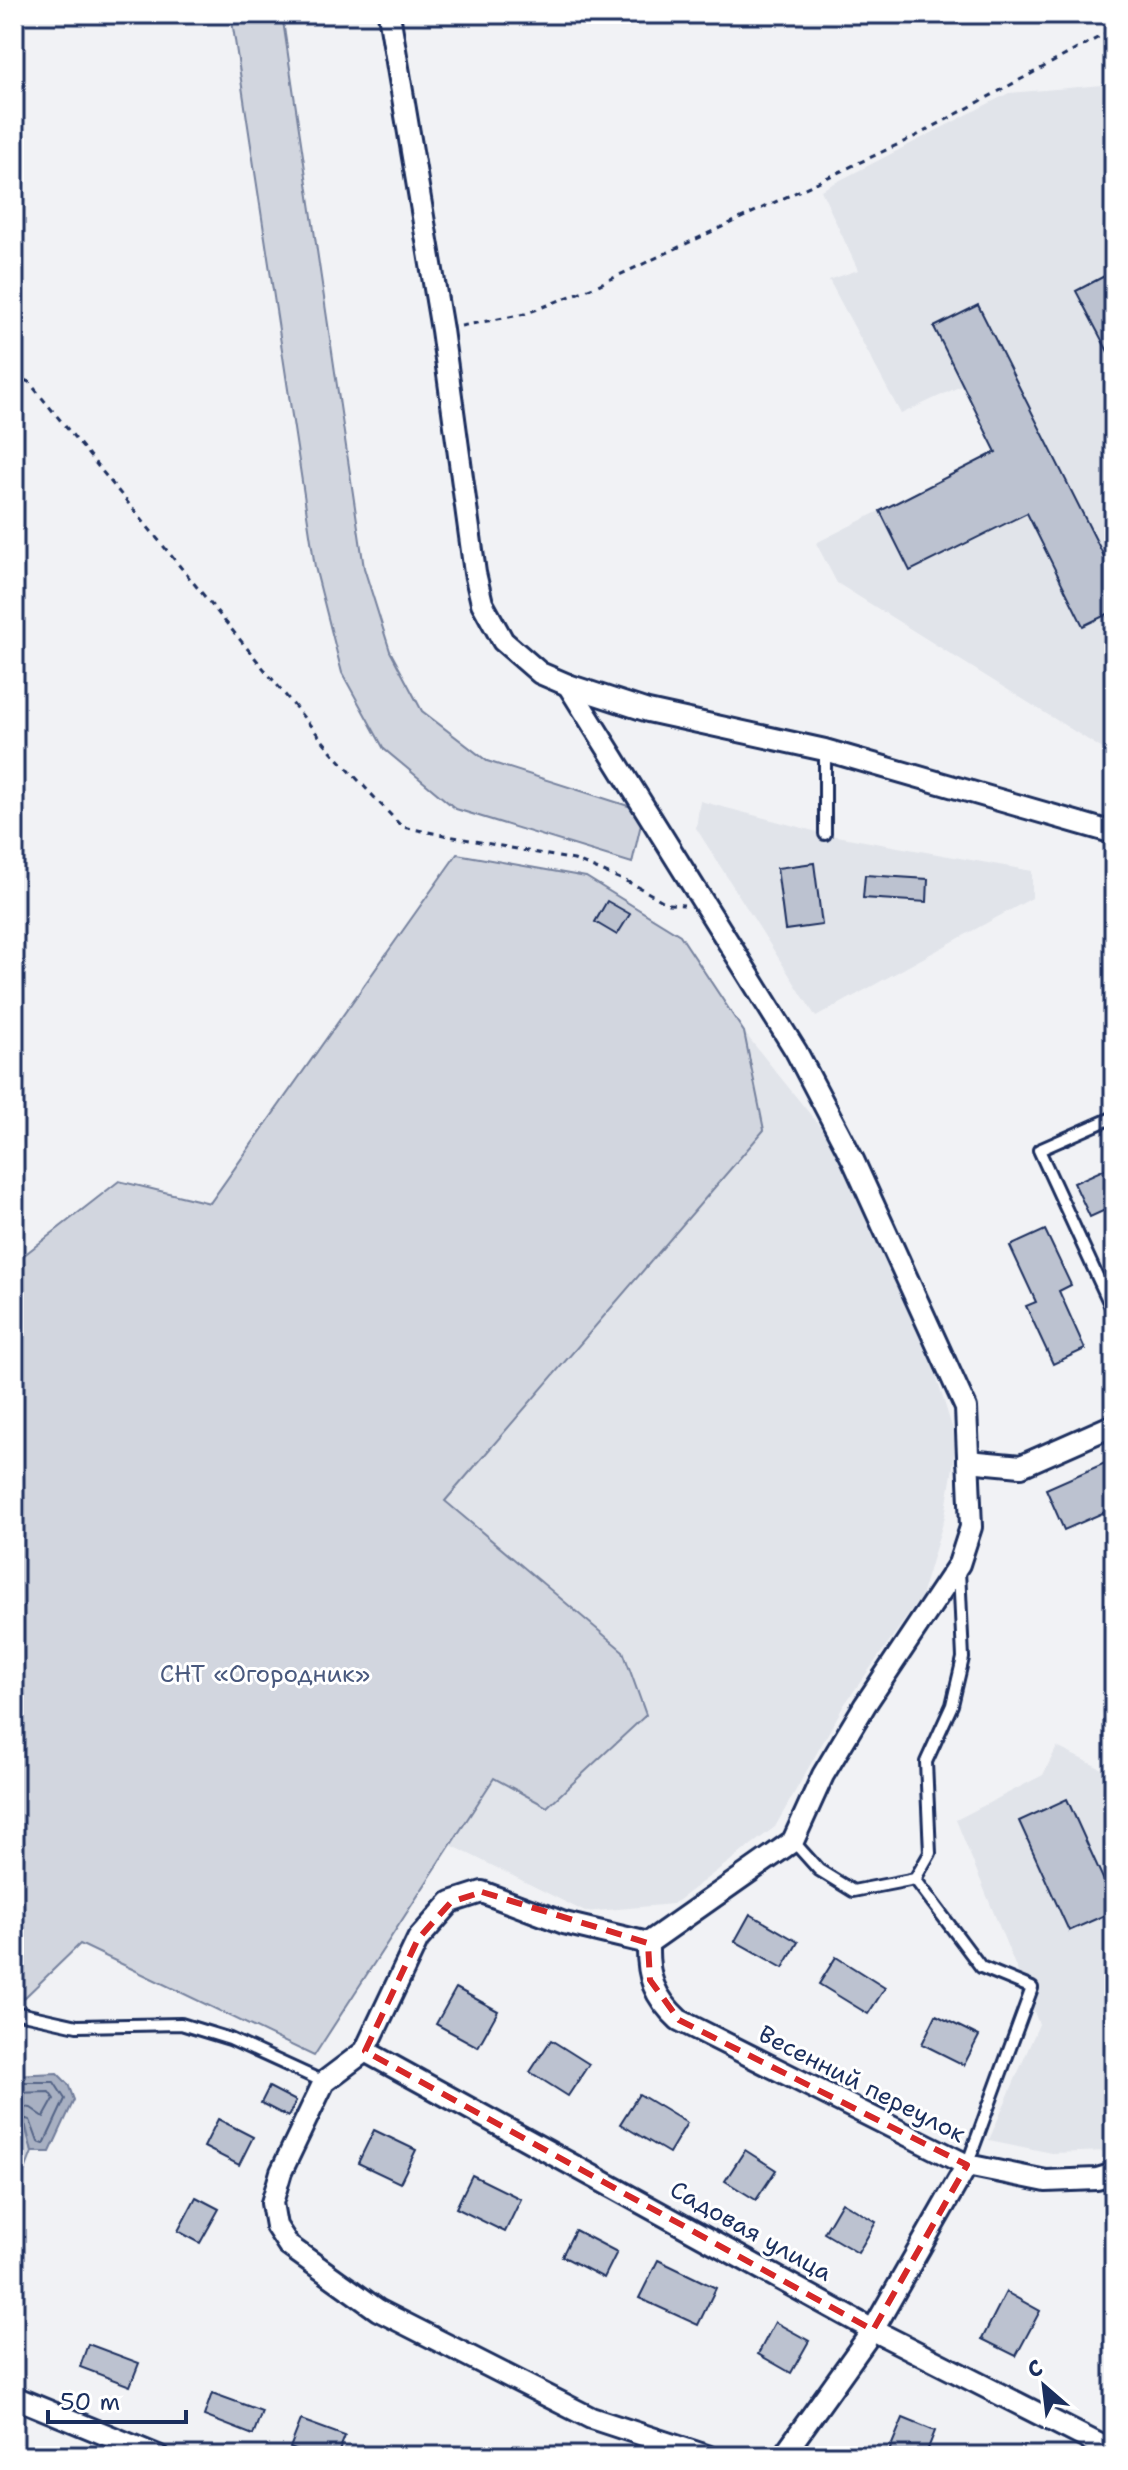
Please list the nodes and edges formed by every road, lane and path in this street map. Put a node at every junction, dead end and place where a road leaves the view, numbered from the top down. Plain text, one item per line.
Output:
1 (389, 14) edge
2 (1114, 29) edge
3 (442, 330) junction
4 (14, 376) edge
5 (568, 685) junction
6 (825, 750) junction
7 (1114, 833) edge
8 (825, 834) dead end
9 (708, 907) junction
10 (1114, 1117) edge
11 (1114, 1313) edge
12 (1114, 1425) edge
13 (968, 1461) junction
14 (959, 1564) junction
15 (793, 1841) junction
16 (915, 1879) junction
17 (648, 1943) junction
18 (14, 2012) edge
19 (365, 2051) junction
20 (324, 2082) junction
21 (967, 2165) junction
22 (1114, 2174) edge
23 (873, 2330) junction
24 (14, 2397) edge
25 (1114, 2452) edge
26 (158, 2456) edge
27 (707, 2456) edge
28 (783, 2456) edge

1 - 3 street
2 - 3 path
3 - 5 street
4 - 9 path
5 - 6 street
5 - 9 street
6 - 7 street
6 - 8 lane
9 - 13 street
10 - 11 lane
12 - 13 street
13 - 14 street
14 - 15 street
14 - 16 lane
15 - 16 lane
15 - 17 street
16 - 21 lane
17 - 19 street
17 - 21 street, Весенний переулок
18 - 20 lane
19 - 20 street
19 - 23 street, Садовая улица
20 - 27 street
21 - 22 street, Весенний переулок
21 - 23 street
23 - 25 street, Садовая улица
23 - 28 street
24 - 26 street

